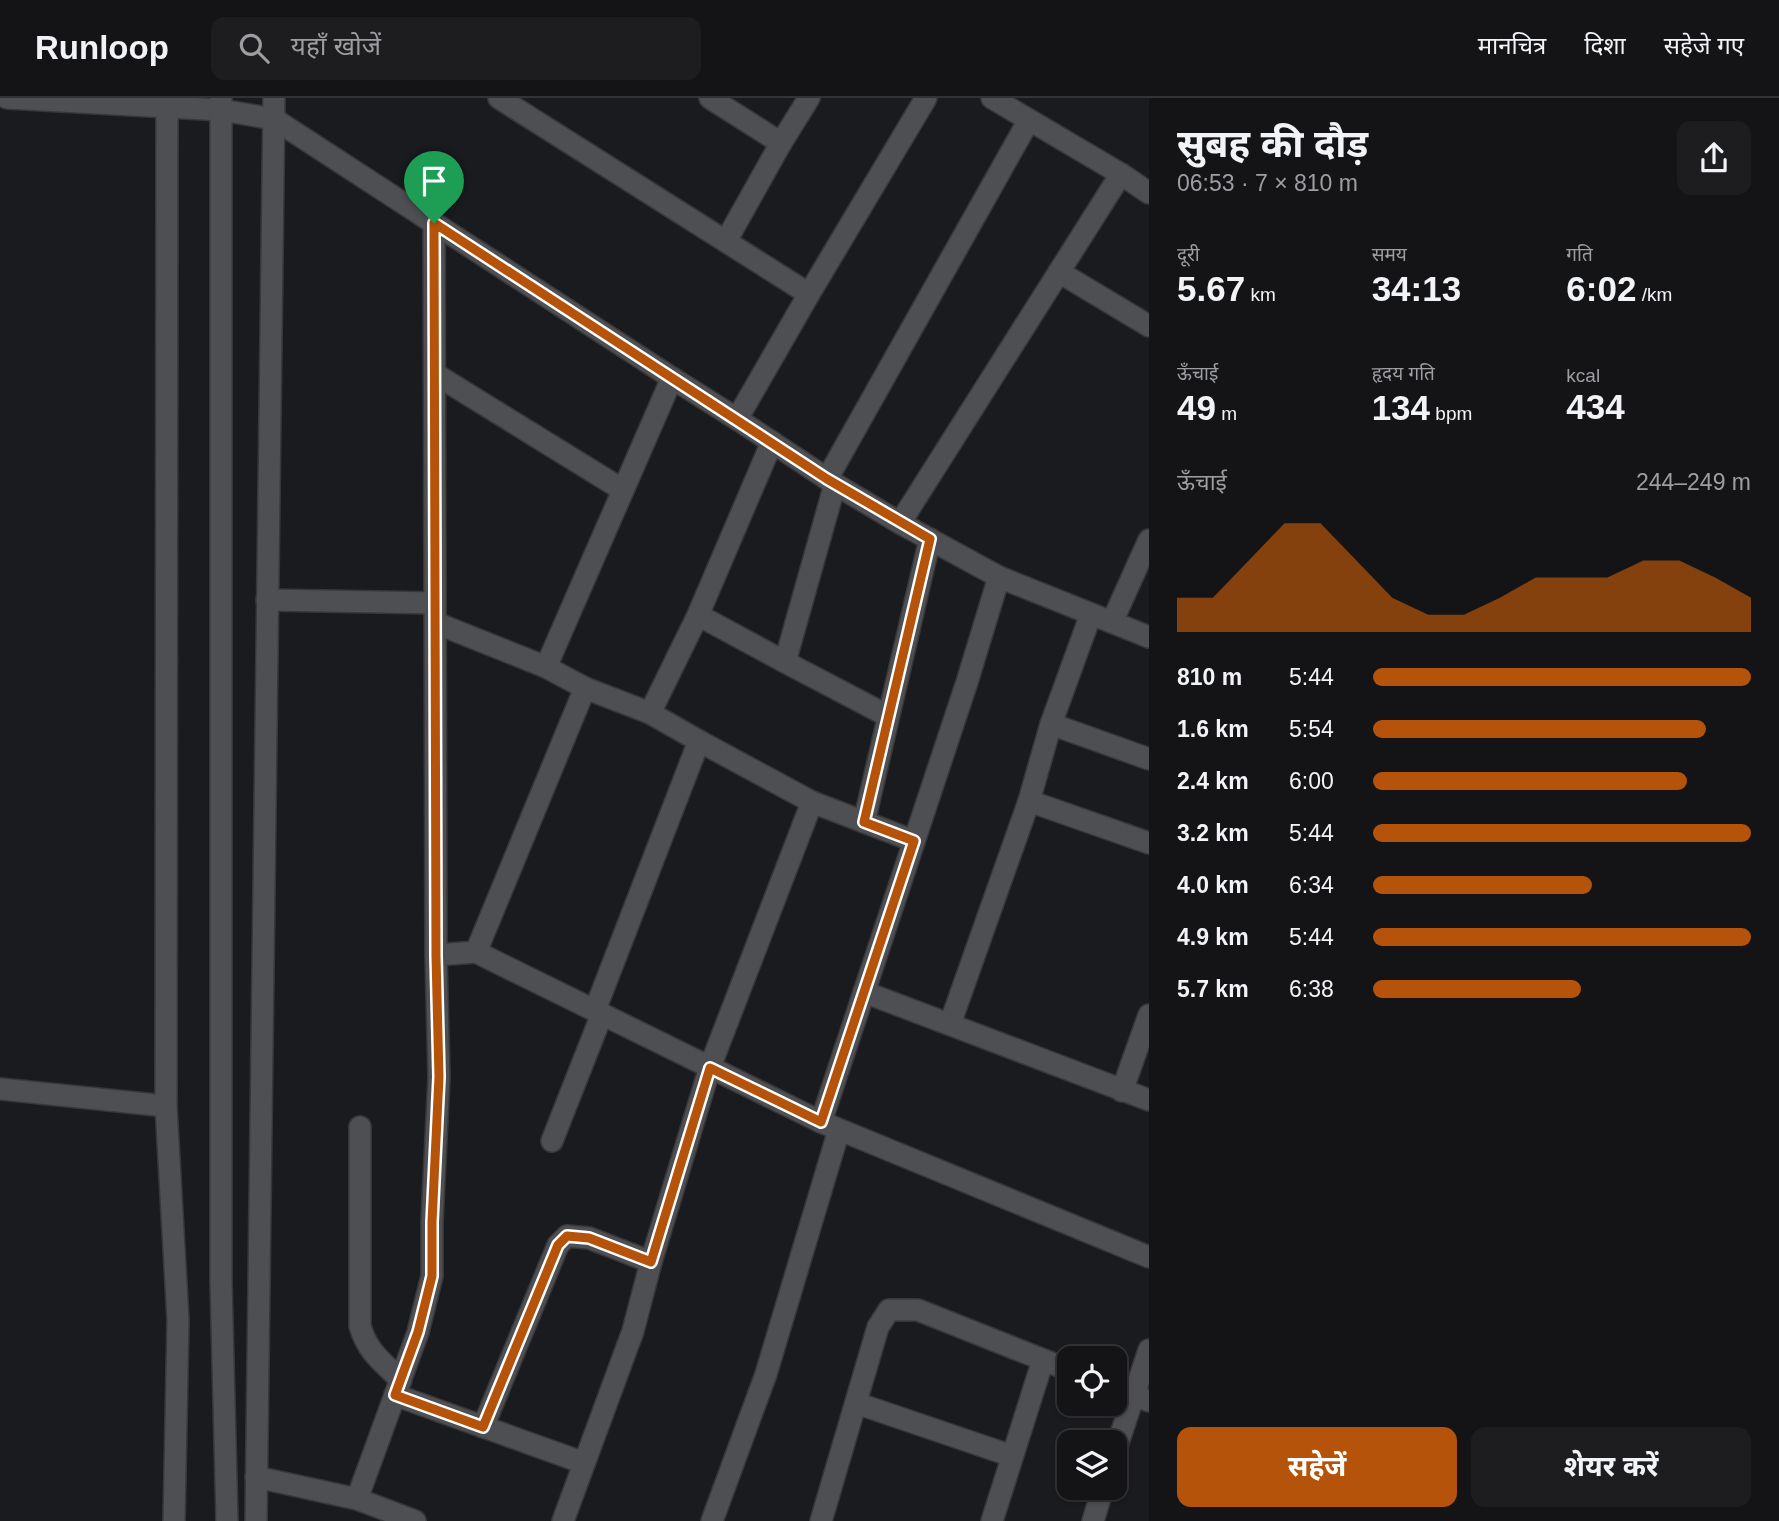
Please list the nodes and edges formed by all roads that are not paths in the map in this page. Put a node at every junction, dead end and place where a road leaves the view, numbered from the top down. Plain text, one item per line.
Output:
1 (7, 98) edge
2 (499, 98) edge
3 (710, 98) edge
4 (809, 98) edge
5 (926, 98) edge
6 (992, 98) edge
7 (167, 102) edge
8 (221, 104) edge
9 (274, 109) edge
10 (1029, 120) junction
11 (781, 142) junction
12 (1121, 174) junction
13 (1149, 193) edge
14 (434, 223) junction
15 (726, 241) junction
16 (1059, 272) junction
17 (808, 294) junction
18 (1149, 326) edge
19 (435, 374) junction
20 (672, 377) junction
21 (737, 419) junction
22 (772, 442) junction
23 (831, 482) junction
24 (623, 490) junction
25 (900, 523) junction
26 (930, 539) junction
27 (1149, 540) edge
28 (999, 577) junction
29 (267, 600) junction
30 (435, 613) junction
31 (1091, 614) junction
32 (698, 615) junction
33 (1112, 622) junction
34 (1149, 637) edge
35 (785, 662) junction
36 (546, 667) junction
37 (585, 688) junction
38 (650, 713) junction
39 (888, 716) junction
40 (1051, 724) junction
41 (699, 741) junction
42 (1149, 759) edge
43 (1029, 800) junction
44 (812, 802) junction
45 (864, 822) junction
46 (914, 841) junction
47 (1149, 843) edge
48 (476, 952) junction
49 (436, 956) junction
50 (864, 992) junction
51 (598, 1012) junction
52 (1149, 1016) edge
53 (950, 1024) junction
54 (710, 1068) junction
55 (0, 1089) edge
56 (1122, 1091) junction
57 (1149, 1100) edge
58 (166, 1106) junction
59 (830, 1126) junction
60 (360, 1127) dead end
61 (552, 1141) dead end
62 (1149, 1257) edge
63 (651, 1262) junction
64 (1149, 1350) edge
65 (1043, 1360) junction
66 (1057, 1365) edge
67 (398, 1387) junction
68 (1132, 1395) edge
69 (856, 1403) junction
70 (483, 1427) junction
71 (1122, 1430) edge
72 (1012, 1456) junction
73 (584, 1463) junction
74 (256, 1477) junction
75 (357, 1499) junction
76 (1099, 1500) edge
77 (174, 1521) edge
78 (227, 1521) edge
79 (256, 1521) edge
80 (415, 1521) edge
81 (563, 1521) edge
82 (712, 1521) edge
83 (821, 1521) edge
84 (992, 1521) edge
85 (1093, 1521) edge

1 - 7 street
2 - 15 street
3 - 11 street
4 - 11 street
5 - 17 street
6 - 10 street
7 - 8 street
7 - 58 street
8 - 9 street
8 - 78 street
9 - 14 street
9 - 29 street
10 - 12 street
10 - 23 street
11 - 15 street
12 - 13 street
12 - 16 street
14 - 19 street
14 - 20 street
15 - 17 street
16 - 18 street
16 - 25 street
17 - 21 street
19 - 24 street
19 - 30 street
20 - 21 street
20 - 24 street
21 - 22 street
22 - 23 street
22 - 32 street
23 - 25 street
23 - 35 street
24 - 36 street
25 - 26 street
26 - 28 street
26 - 39 street
27 - 33 street
28 - 31 street
28 - 46 street
29 - 30 street
29 - 74 street
30 - 36 street
30 - 49 street
31 - 33 street
31 - 40 street
32 - 35 street
32 - 38 street
33 - 34 street
35 - 39 street
36 - 37 street
37 - 38 street
37 - 48 street
38 - 41 street
39 - 45 street
40 - 42 street
40 - 43 street
41 - 44 street
41 - 51 street
43 - 47 street
43 - 53 street
44 - 45 street
44 - 54 street
45 - 46 street
46 - 50 street
48 - 49 street
48 - 51 street
49 - 67 street
50 - 53 street
50 - 59 street
51 - 54 street
51 - 61 street
52 - 56 street
53 - 56 street
54 - 59 street
54 - 63 street
55 - 58 street
56 - 57 street
58 - 77 street
59 - 62 street
59 - 82 street
60 - 67 street
63 - 70 street
63 - 73 street
64 - 68 street
65 - 66 street
65 - 69 street
65 - 72 street
67 - 70 street
67 - 75 street
68 - 71 street
69 - 72 street
69 - 83 street
70 - 73 street
72 - 84 street
73 - 81 street
74 - 75 street
74 - 79 street
75 - 80 street
76 - 85 street

